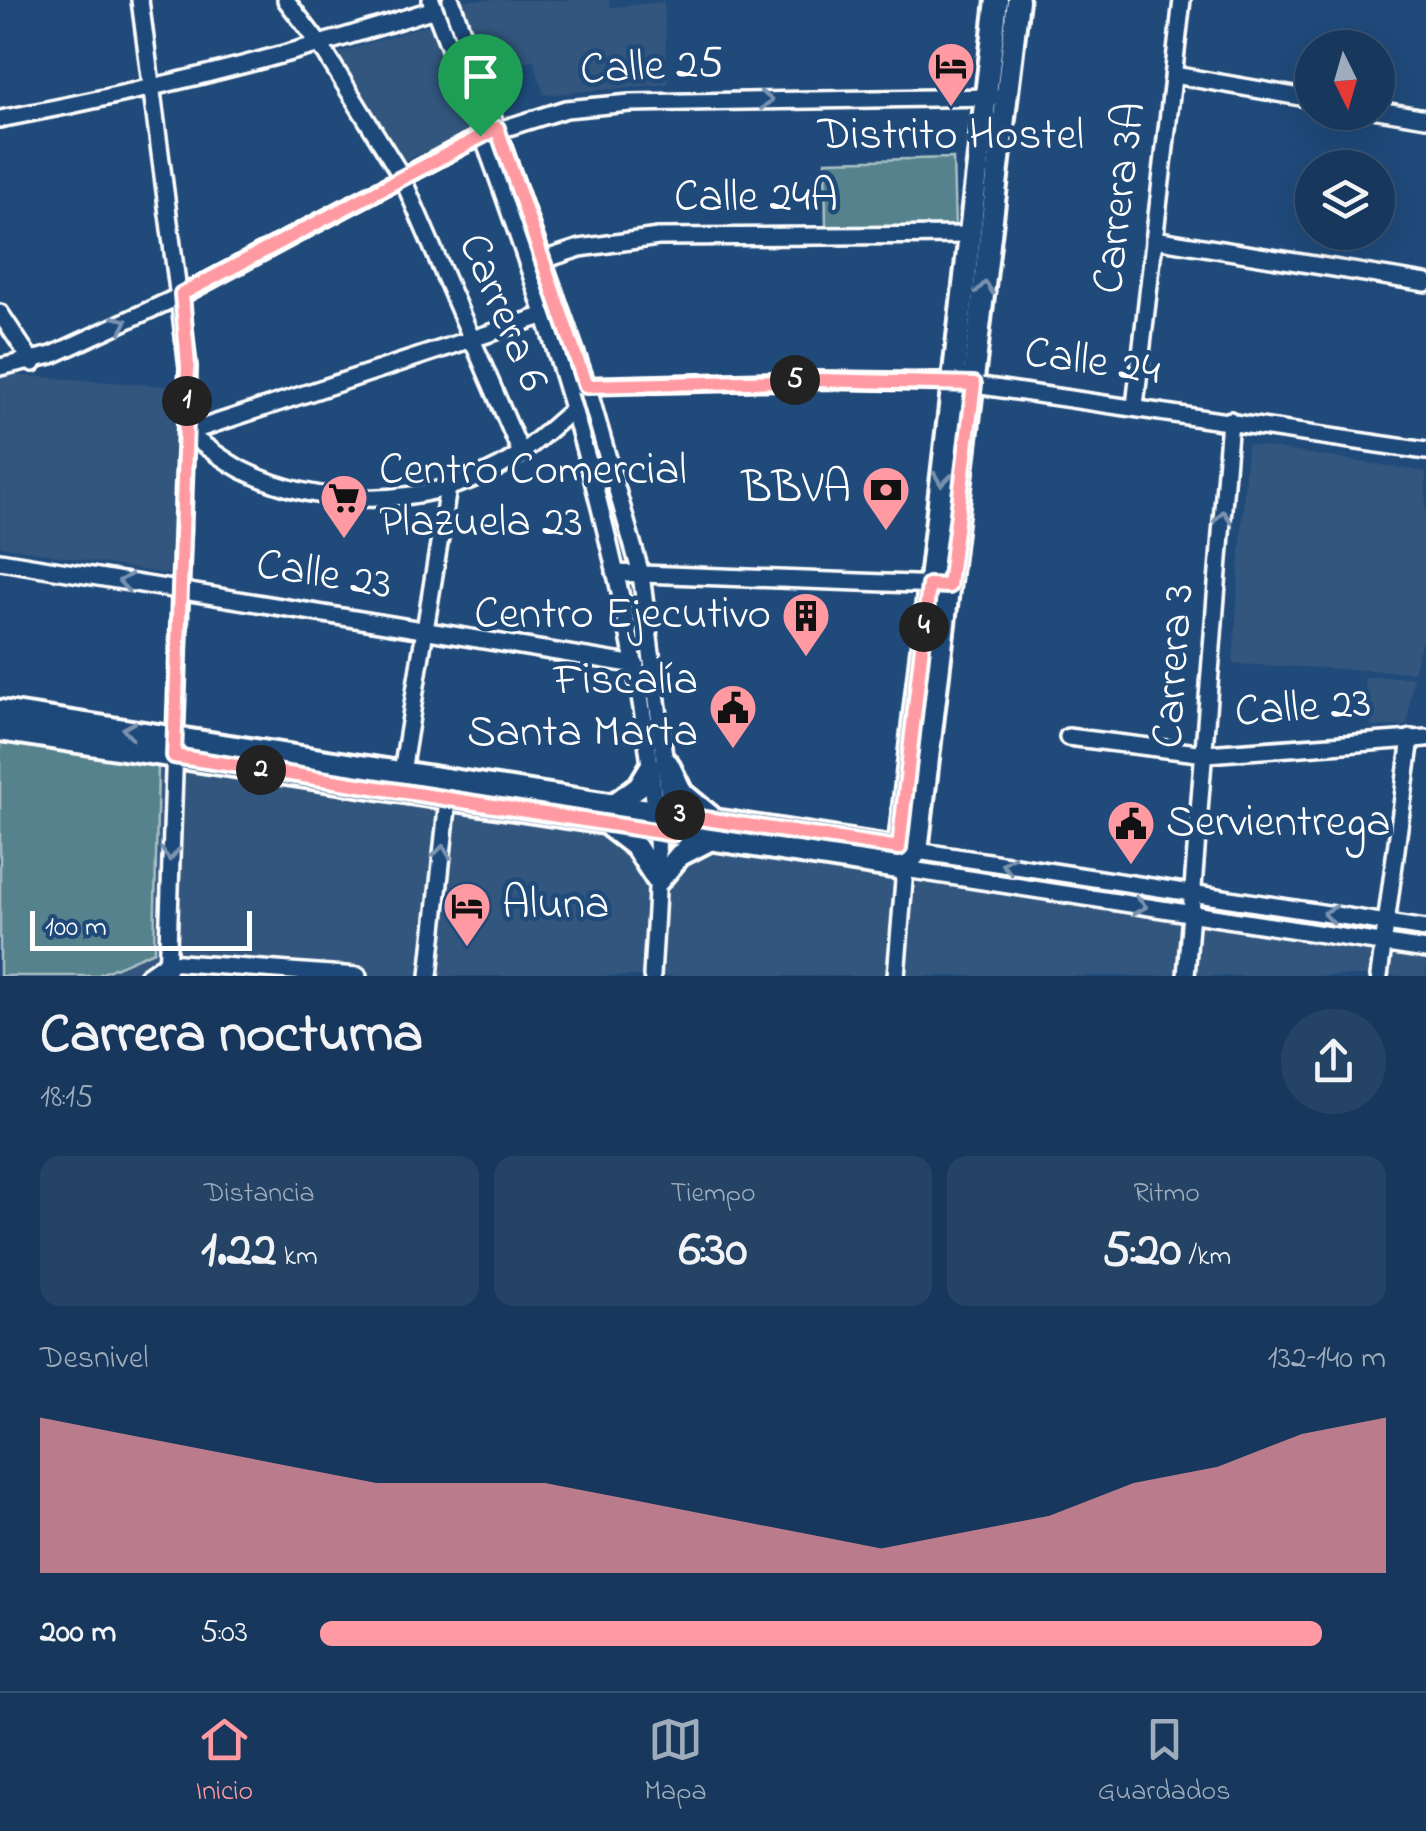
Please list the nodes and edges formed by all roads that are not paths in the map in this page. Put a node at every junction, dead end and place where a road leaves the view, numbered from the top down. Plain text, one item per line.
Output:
1 (140, 0) edge
2 (286, 0) edge
3 (451, 0) edge
4 (997, 0) edge
5 (1018, 0) edge
6 (1182, 0) edge
7 (433, 4) edge
8 (321, 46) junction
9 (1174, 75) junction
10 (151, 90) junction
11 (1295, 96) edge
12 (997, 97) junction
13 (1395, 113) edge
14 (1426, 118) edge
15 (0, 119) edge
16 (497, 128) junction
17 (480, 136) junction
18 (402, 177) junction
19 (972, 235) junction
20 (1154, 239) junction
21 (544, 260) junction
22 (1426, 283) edge
23 (182, 294) junction
24 (0, 313) edge
25 (542, 316) junction
26 (474, 340) junction
27 (32, 363) junction
28 (0, 367) edge
29 (964, 383) junction
30 (586, 386) junction
31 (566, 388) junction
32 (1135, 406) junction
33 (572, 410) junction
34 (1230, 420) junction
35 (186, 432) junction
36 (1426, 451) edge
37 (521, 453) junction
38 (448, 488) junction
39 (0, 561) edge
40 (614, 573) junction
41 (641, 574) junction
42 (939, 585) junction
43 (179, 590) junction
44 (424, 630) junction
45 (636, 665) junction
46 (0, 711) edge
47 (0, 730) edge
48 (1068, 737) dead end
49 (1419, 738) edge
50 (174, 747) junction
51 (1206, 754) junction
52 (659, 766) junction
53 (402, 772) junction
54 (448, 798) junction
55 (609, 814) junction
56 (664, 822) junction
57 (716, 830) junction
58 (908, 849) junction
59 (905, 869) junction
60 (658, 881) junction
61 (1196, 894) junction
62 (1193, 914) junction
63 (1386, 923) junction
64 (1426, 929) edge
65 (1384, 943) junction
66 (1426, 950) edge
67 (167, 969) edge
68 (147, 976) edge
69 (358, 976) edge
70 (429, 976) edge
71 (652, 976) edge
72 (896, 976) edge
73 (1186, 976) edge
74 (1379, 976) edge

1 - 10 street
2 - 8 street, Carrera 6
3 - 16 street
4 - 12 main road
5 - 12 main road
6 - 9 street, Carrera 3A
7 - 8 street
7 - 17 street
8 - 10 street
8 - 18 street, Carrera 6
9 - 11 street
9 - 20 street, Carrera 3A
10 - 15 street
10 - 23 street
16 -> 12 street, Calle 25
12 - 19 main road
29 -> 12 main road
13 - 14 street
16 - 17 street, Calle 25
16 - 21 street
17 - 18 street, Calle 25
17 - 25 street
18 - 23 street, Calle 25
18 - 26 street, Carrera 6
19 - 21 street, Calle 24A
19 - 29 main road
20 - 22 street
20 - 32 street, Carrera 3A
21 - 30 street
27 -> 23 street, Calle 25
23 - 35 street
24 - 27 street
25 - 26 street
25 - 31 street
26 - 35 street
26 - 37 street, Carrera 6
27 - 28 street, Calle 25
29 - 30 street, Calle 24
29 - 32 street, Calle 24
29 - 42 main road
30 - 31 street, Calle 24
30 - 41 street
31 - 33 street
32 - 34 street, Calle 24
33 - 37 street
33 - 40 street
34 - 36 street, Calle 24
51 -> 34 street, Carrera 3
35 - 38 street
35 - 43 street
37 - 38 street
38 - 44 street
43 -> 39 street, Calle 23
40 - 41 street
40 - 45 street
41 - 42 street
41 - 52 street
42 - 58 main road
43 - 44 street, Calle 23
43 - 50 street
44 - 45 street, Calle 23
44 - 53 street
45 - 52 street
50 -> 46 main road
47 - 50 main road
48 - 51 street, Calle 23
49 - 51 street, Calle 23
49 - 63 street
50 - 53 main road
50 - 54 main road
50 -> 67 street
51 - 61 street, Carrera 3
52 - 55 main road
52 - 56 street
52 - 57 main road
53 - 55 main road
54 - 55 main road
70 -> 54 street
55 - 56 main road
55 - 60 main road
56 - 57 main road
56 - 60 street
57 - 58 main road
57 - 59 main road
57 - 60 main road
58 - 59 main road
61 -> 58 street
59 -> 62 street
59 - 72 street
60 - 71 street
61 - 62 street, Carrera 3
63 -> 61 street
62 - 65 street
62 - 73 street, Carrera 3
63 - 64 street
63 - 65 street
65 - 66 street
65 - 74 street
67 - 68 street
67 - 69 street

